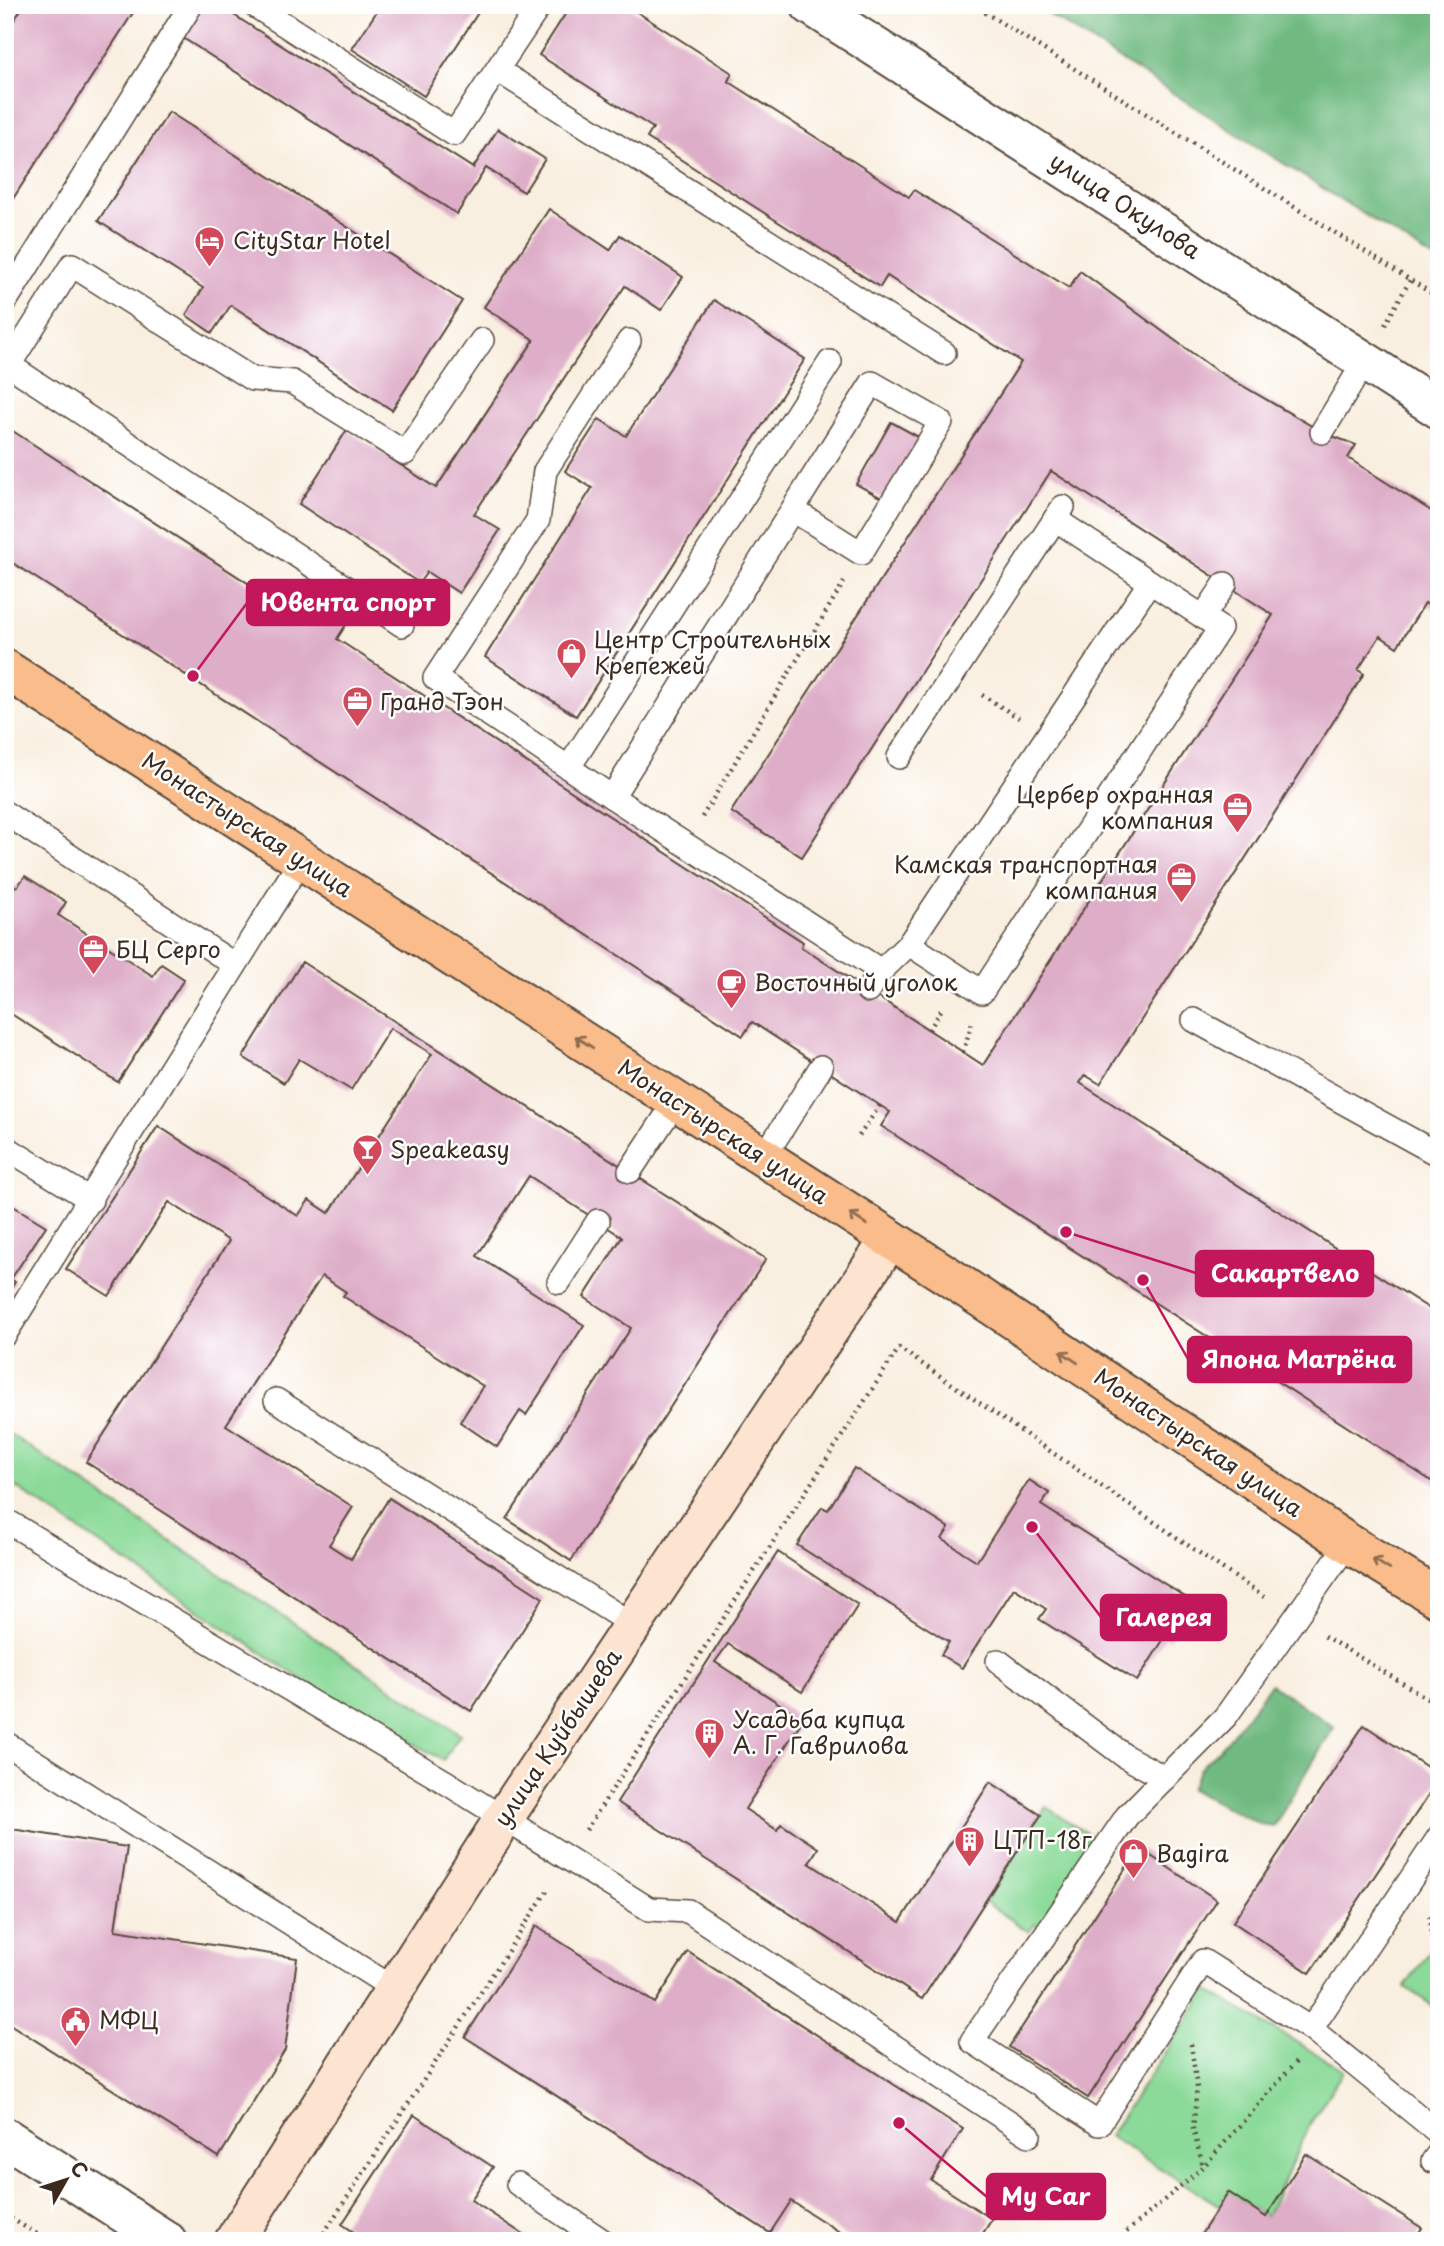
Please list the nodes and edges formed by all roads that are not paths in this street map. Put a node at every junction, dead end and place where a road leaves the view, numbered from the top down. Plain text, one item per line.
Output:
1 (191, 5) edge
2 (254, 5) edge
3 (540, 5) edge
4 (810, 5) edge
5 (499, 71) junction
6 (5, 302) edge
7 (482, 340) dead end
8 (629, 341) dead end
9 (944, 353) dead end
10 (1365, 361) junction
11 (830, 362) dead end
12 (7, 365) edge
13 (1439, 409) edge
14 (1322, 432) dead end
15 (793, 510) junction
16 (1150, 582) junction
17 (1225, 584) dead end
18 (1203, 617) junction
19 (402, 625) dead end
20 (5, 669) edge
21 (898, 757) dead end
22 (569, 767) junction
23 (612, 797) junction
24 (5, 813) edge
25 (301, 859) junction
26 (909, 944) junction
27 (235, 965) junction
28 (881, 971) junction
29 (868, 991) dead end
30 (1194, 1020) dead end
31 (821, 1067) dead end
32 (676, 1101) junction
33 (5, 1147) edge
34 (1439, 1155) edge
35 (764, 1157) junction
36 (630, 1171) dead end
37 (91, 1200) junction
38 (598, 1221) dead end
39 (890, 1239) junction
40 (559, 1282) dead end
41 (5, 1334) edge
42 (276, 1400) dead end
43 (5, 1520) edge
44 (1348, 1544) junction
45 (1439, 1600) edge
46 (633, 1625) junction
47 (999, 1661) dead end
48 (5, 1743) edge
49 (1165, 1778) junction
50 (505, 1818) junction
51 (1439, 1837) edge
52 (396, 1990) junction
53 (1311, 2029) junction
54 (1439, 2133) edge
55 (1028, 2135) dead end
56 (5, 2137) edge
57 (518, 2184) dead end
58 (167, 2241) edge
59 (234, 2241) edge
60 (603, 2241) edge

1 - 6 lane
2 - 5 lane
3 - 5 lane
4 - 10 street, улица Окулова
5 - 9 lane
7 - 12 lane
8 - 22 lane
10 - 13 street, улица Окулова
10 - 14 lane
11 - 22 lane
12 - 19 lane
15 - 15 lane
15 - 23 lane
16 - 18 lane
16 - 21 lane
16 - 26 lane
17 - 18 lane
18 - 26 lane
20 - 25 main road, Монастырская улица
22 - 23 lane
23 - 28 lane
24 - 27 lane
25 - 27 lane
32 -> 25 main road, Монастырская улица
26 - 28 lane
27 - 37 lane
28 - 29 lane
30 - 34 lane
31 - 35 lane
32 - 35 main road, Монастырская улица
32 - 36 lane
33 - 37 lane
39 -> 35 main road, Монастырская улица
37 - 41 lane
38 - 40 lane
44 -> 39 main road, Монастырская улица
39 - 46 street, улица Куйбышева
42 - 46 lane
43 - 50 lane
45 -> 44 main road, Монастырская улица
44 - 49 lane
46 - 50 street, улица Куйбышева
47 - 49 lane
48 - 52 lane
49 - 53 lane
50 - 52 street, улица Куйбышева
50 - 55 lane
51 - 53 lane
52 - 59 street, улица Куйбышева
53 - 54 lane
56 - 58 street
57 - 60 lane

